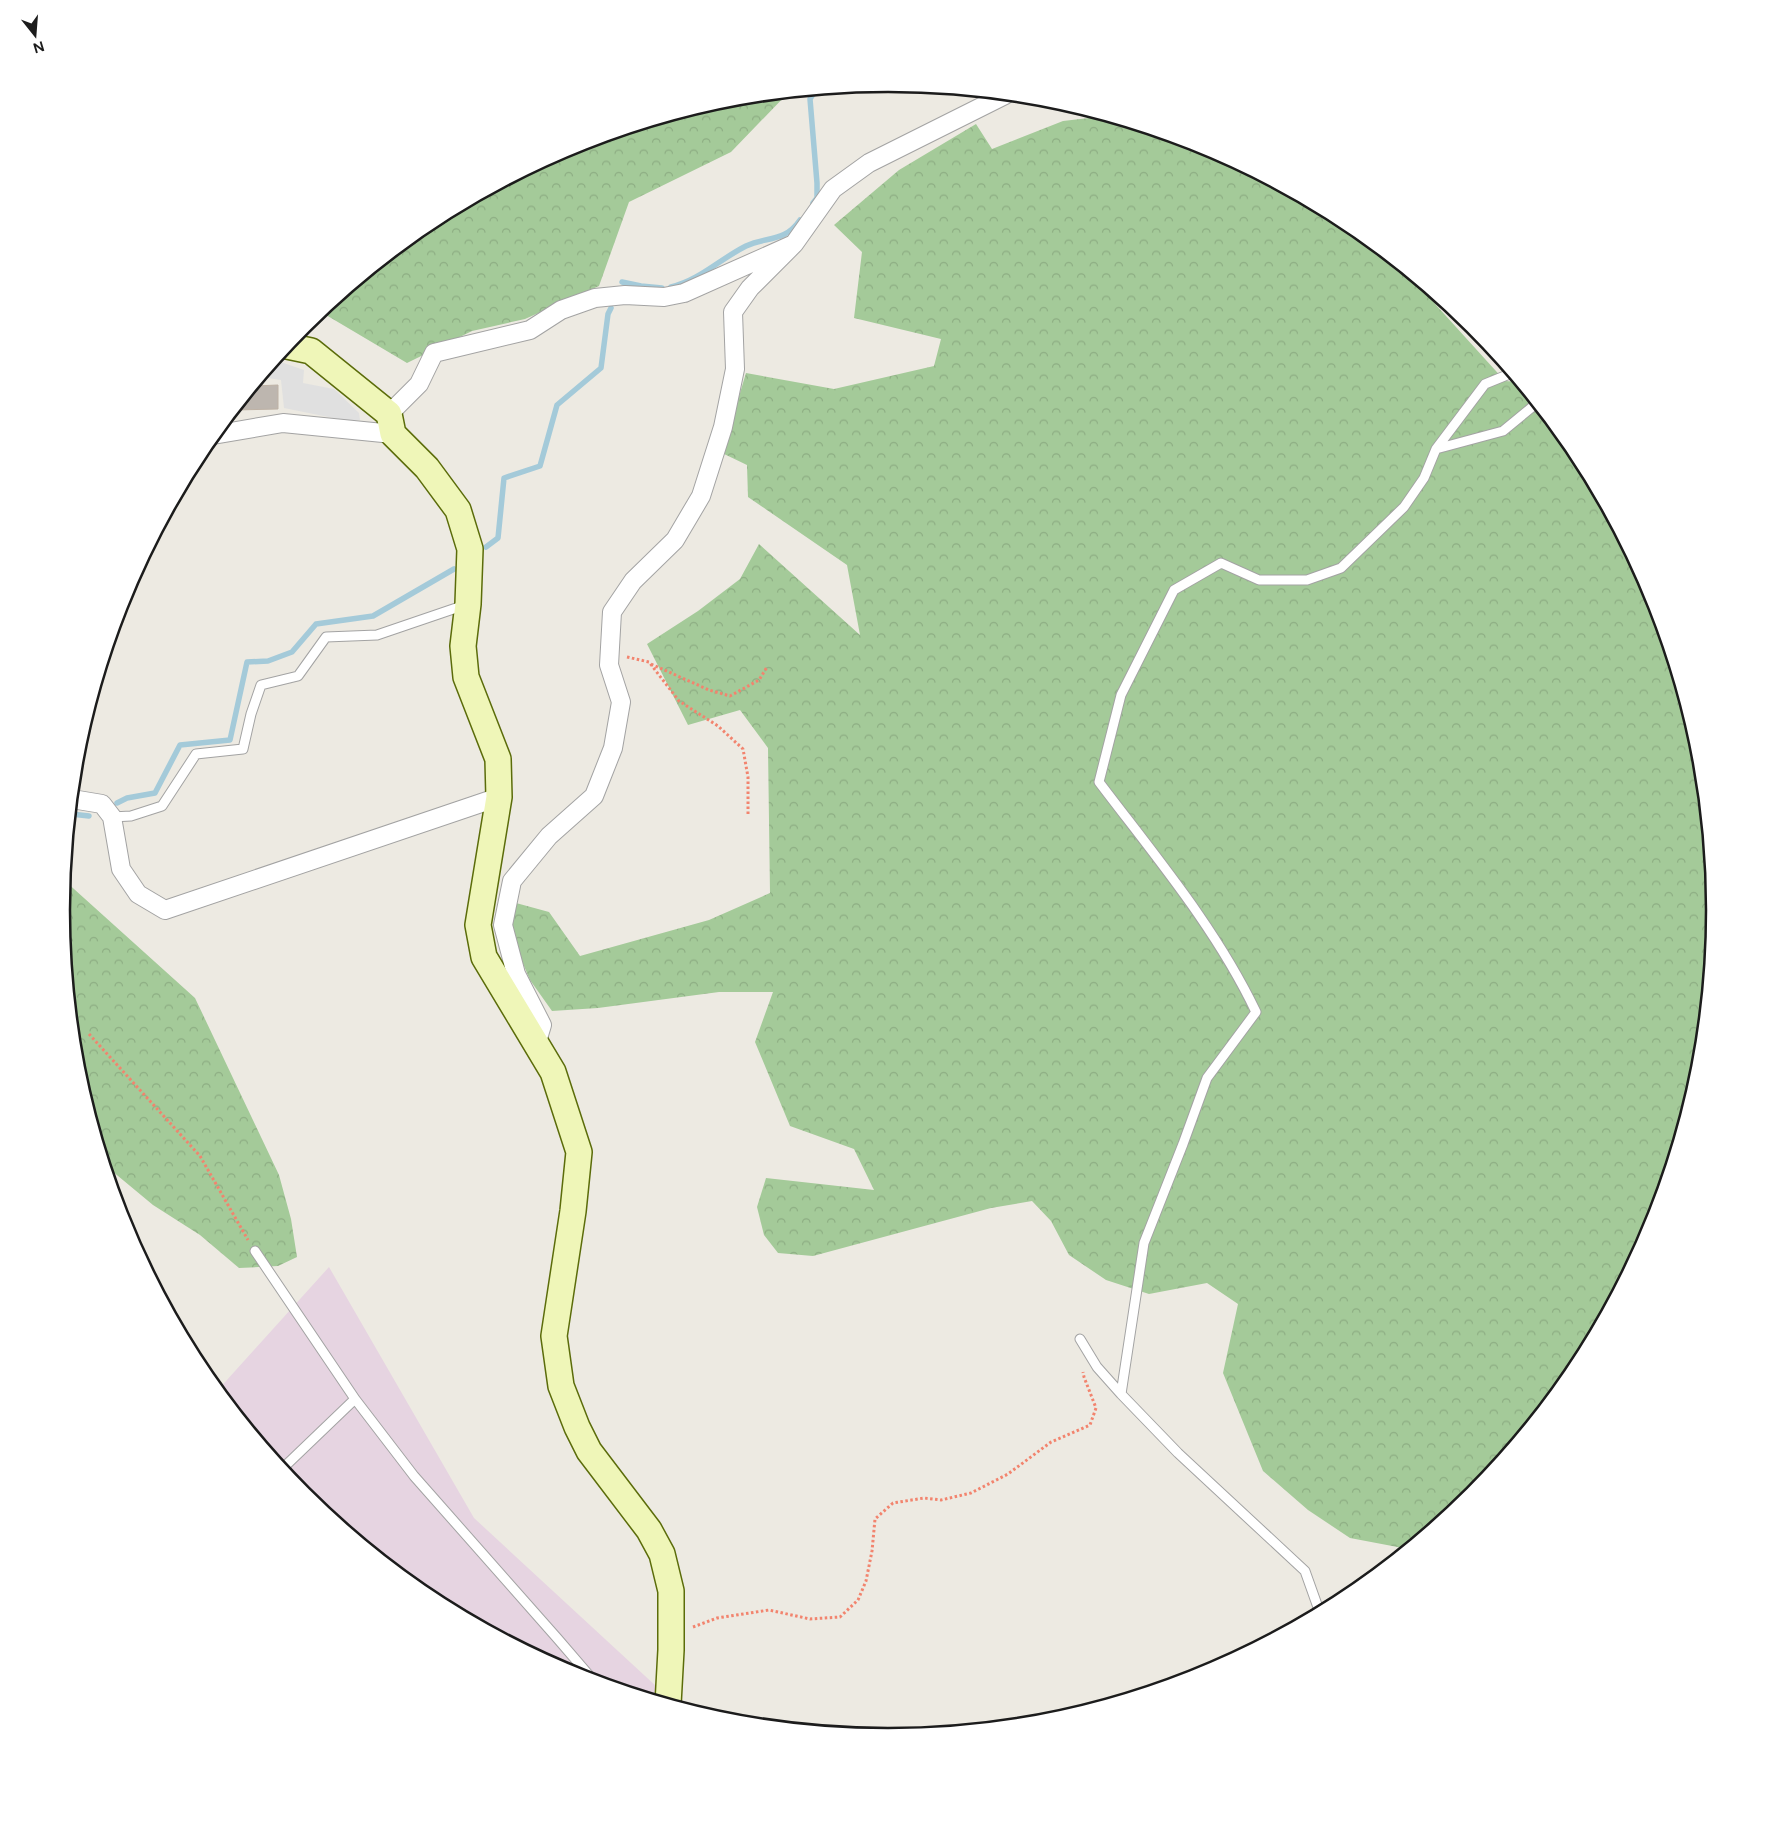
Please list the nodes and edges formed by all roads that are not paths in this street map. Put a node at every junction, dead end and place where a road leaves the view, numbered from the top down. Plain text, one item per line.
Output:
1 (996, 99) edge
2 (794, 244) junction
3 (295, 348) edge
4 (1507, 375) edge
5 (1533, 406) edge
6 (391, 424) junction
7 (223, 434) edge
8 (1436, 449) junction
9 (468, 604) junction
10 (499, 797) junction
11 (78, 800) edge
12 (112, 817) junction
13 (536, 1045) junction
14 (255, 1251) road end
15 (1080, 1339) road end
16 (1121, 1394) junction
17 (354, 1399) junction
18 (287, 1464) edge
19 (1318, 1607) edge
20 (585, 1671) edge
21 (668, 1698) edge

1 - 2 street
2 - 6 street
2 - 13 street
3 - 6 street
4 - 8 lane
5 - 8 lane
6 - 7 street
6 - 9 street
8 - 16 lane
9 - 10 street
9 - 12 lane
10 - 12 street
10 - 13 street
11 - 12 street
13 - 21 street
14 - 17 lane
15 - 16 lane
16 - 19 lane
17 - 18 lane
17 - 20 lane

